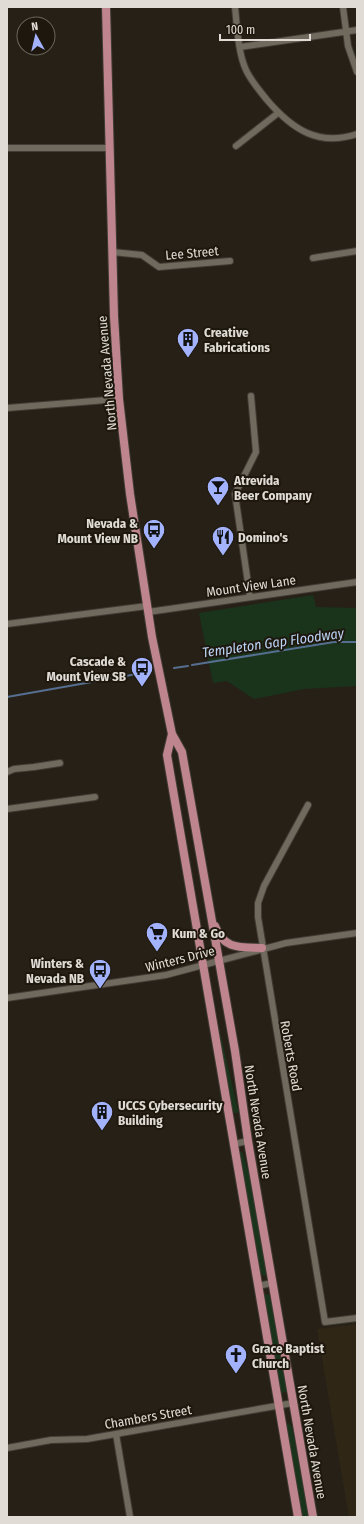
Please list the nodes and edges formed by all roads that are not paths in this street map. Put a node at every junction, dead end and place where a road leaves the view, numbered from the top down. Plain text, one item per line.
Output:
1 (106, 7) edge
2 (235, 7) edge
3 (343, 7) edge
4 (357, 30) edge
5 (346, 32) junction
6 (240, 47) junction
7 (357, 72) edge
8 (278, 113) junction
9 (357, 134) edge
10 (236, 146) dead end
11 (7, 148) edge
12 (109, 148) junction
13 (357, 251) edge
14 (112, 252) junction
15 (313, 258) dead end
16 (230, 261) dead end
17 (251, 396) dead end
18 (120, 399) junction
19 (7, 408) edge
20 (357, 582) edge
21 (250, 597) junction
22 (147, 609) junction
23 (7, 624) edge
24 (172, 734) junction
25 (60, 763) dead end
26 (7, 772) edge
27 (95, 797) dead end
28 (308, 805) dead end
29 (7, 809) edge
30 (209, 908) junction
31 (357, 933) edge
32 (262, 948) junction
33 (218, 961) junction
34 (203, 965) junction
35 (7, 998) edge
36 (248, 1141) junction
37 (234, 1144) junction
38 (272, 1283) junction
39 (258, 1286) junction
40 (357, 1318) edge
41 (293, 1403) junction
42 (278, 1406) junction
43 (116, 1434) junction
44 (7, 1448) edge
45 (130, 1517) edge
46 (298, 1517) edge
47 (313, 1517) edge

1 - 12 main road, North Nevada Avenue
2 - 6 street
3 - 5 street
4 - 5 street
5 - 6 street
5 - 7 street
6 - 8 street
8 - 9 street
8 - 10 street
11 - 12 street
12 - 14 main road, North Nevada Avenue
13 - 15 street
14 - 16 street, Lee Street
14 - 18 main road, North Nevada Avenue
17 - 21 street
18 - 19 street
18 - 22 main road, North Nevada Avenue
20 - 21 street, Mount View Lane
21 - 22 street, Mount View Lane
22 - 23 street, Mount View Lane
22 - 24 main road, North Nevada Avenue
24 - 30 main road, North Nevada Avenue
24 - 34 main road, North Nevada Avenue
25 - 26 street
27 - 29 street
28 - 32 street, Roberts Road
30 - 32 main road
30 - 33 main road, North Nevada Avenue
31 - 32 street, Winters Drive
32 - 33 street, Winters Drive
32 - 40 street, Roberts Road
33 - 34 street, Winters Drive
33 - 36 main road, North Nevada Avenue
34 - 35 street, Winters Drive
34 - 37 main road, North Nevada Avenue
36 - 37 street
36 - 38 main road, North Nevada Avenue
37 - 39 main road, North Nevada Avenue
38 - 39 street
38 - 41 main road, North Nevada Avenue
39 - 42 main road, North Nevada Avenue
41 - 42 street, Chambers Street
41 - 47 main road, North Nevada Avenue
42 - 43 street, Chambers Street
42 - 46 main road, North Nevada Avenue
43 - 44 street, Chambers Street
43 - 45 street

